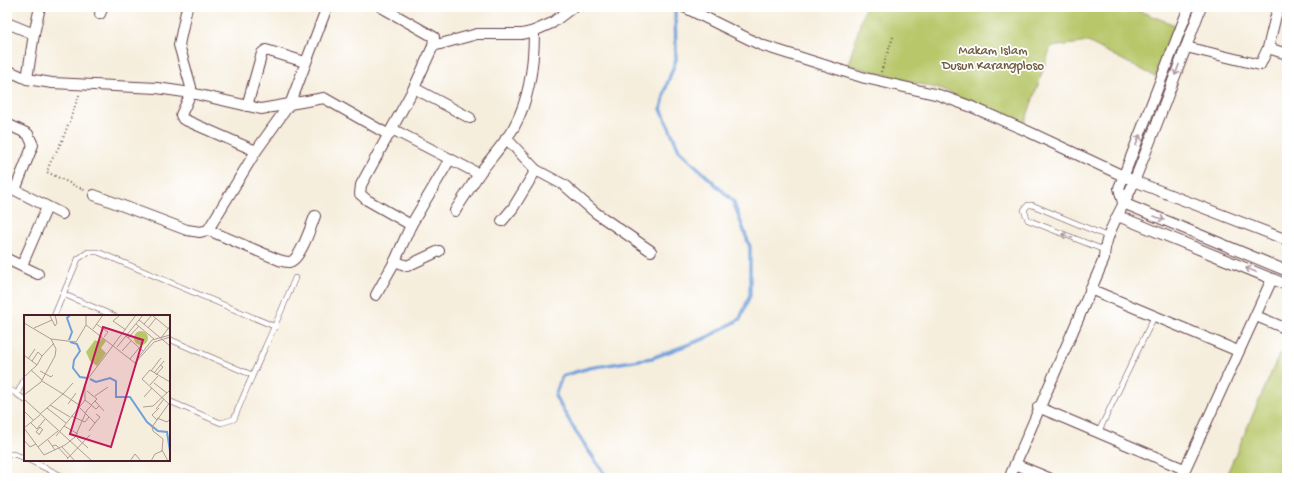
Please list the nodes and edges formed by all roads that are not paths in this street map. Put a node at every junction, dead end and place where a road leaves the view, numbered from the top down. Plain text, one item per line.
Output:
1 (40, 7) edge
2 (187, 7) edge
3 (328, 7) edge
4 (381, 7) edge
5 (573, 7) edge
6 (684, 7) edge
7 (1189, 7) edge
8 (1201, 7) edge
9 (1278, 7) edge
10 (7, 23) edge
11 (534, 32) junction
12 (34, 34) junction
13 (432, 39) junction
14 (1186, 47) junction
15 (1268, 48) junction
16 (1287, 54) edge
17 (305, 62) junction
18 (7, 70) edge
19 (28, 74) junction
20 (414, 88) junction
21 (191, 91) junction
22 (292, 99) junction
23 (248, 103) junction
24 (470, 118) dead end
25 (7, 124) edge
26 (390, 132) junction
27 (506, 138) junction
28 (256, 151) junction
29 (450, 159) junction
30 (536, 170) junction
31 (479, 174) junction
32 (1124, 176) junction
33 (1134, 181) junction
34 (11, 188) edge
35 (94, 195) road end
36 (1123, 203) junction
37 (47, 207) junction
38 (455, 211) dead end
39 (62, 214) dead end
40 (315, 216) dead end
41 (1118, 216) junction
42 (502, 221) dead end
43 (411, 224) junction
44 (208, 230) junction
45 (1109, 237) junction
46 (1287, 240) edge
47 (1104, 250) junction
48 (439, 251) dead end
49 (651, 251) dead end
50 (7, 259) edge
51 (395, 261) junction
52 (22, 265) junction
53 (1287, 271) edge
54 (38, 274) dead end
55 (296, 278) dead end
56 (1272, 279) junction
57 (1287, 285) edge
58 (1090, 289) junction
59 (63, 294) junction
60 (376, 295) dead end
61 (54, 315) edge
62 (112, 315) edge
63 (1256, 316) junction
64 (1154, 317) junction
65 (276, 327) junction
66 (1287, 329) edge
67 (170, 340) edge
68 (1238, 351) junction
69 (252, 375) junction
70 (24, 380) edge
71 (7, 388) edge
72 (17, 394) junction
73 (24, 399) edge
74 (170, 401) edge
75 (1038, 407) junction
76 (1098, 433) junction
77 (7, 454) edge
78 (24, 458) edge
79 (31, 461) edge
80 (1015, 464) junction
81 (1183, 474) edge
82 (66, 478) edge
83 (1013, 478) edge
84 (1048, 478) edge

1 - 12 street
2 - 21 street
3 - 17 street
4 - 13 street
5 - 11 street
6 - 32 street
32 -> 7 street
8 - 14 street
9 - 15 street
10 - 12 street
11 - 13 street
11 - 27 street
12 - 19 street
13 - 20 street
14 - 15 street
14 -> 33 street
15 - 16 street
17 - 22 street
17 - 23 street
18 - 19 street
19 - 21 street
20 - 24 street
20 - 26 street
21 - 23 street
21 - 28 street
22 - 23 street
22 - 26 street
22 - 28 street
25 - 34 street
26 - 29 street
26 - 43 street
27 - 30 street
27 - 31 street
28 - 44 street
29 - 31 street
29 - 43 street
30 - 42 street
30 - 49 street
31 - 38 street
32 - 33 street
32 - 36 street
33 - 36 street
33 - 46 street
34 - 37 street
35 - 44 street
36 - 41 street
36 -> 53 street
37 - 39 street
37 - 52 street
40 - 44 street
41 - 45 street
56 -> 41 street
43 - 51 street
45 - 47 street
47 -> 45 lane
47 - 58 street
48 - 51 street
50 - 52 street
51 - 60 street
52 - 54 street
55 - 65 lane
56 - 57 street
56 - 63 street
58 - 64 street
58 - 75 street
59 - 61 lane
59 - 62 lane
59 - 65 lane
63 - 66 street
63 - 68 street
64 - 68 street
64 - 76 lane
65 - 69 lane
67 - 69 lane
68 - 81 street
69 - 74 lane
70 - 72 lane
71 - 72 lane
72 - 73 lane
75 - 76 street
75 - 80 street
76 - 81 street
77 - 78 lane
79 - 82 lane
80 - 83 street
80 - 84 street

